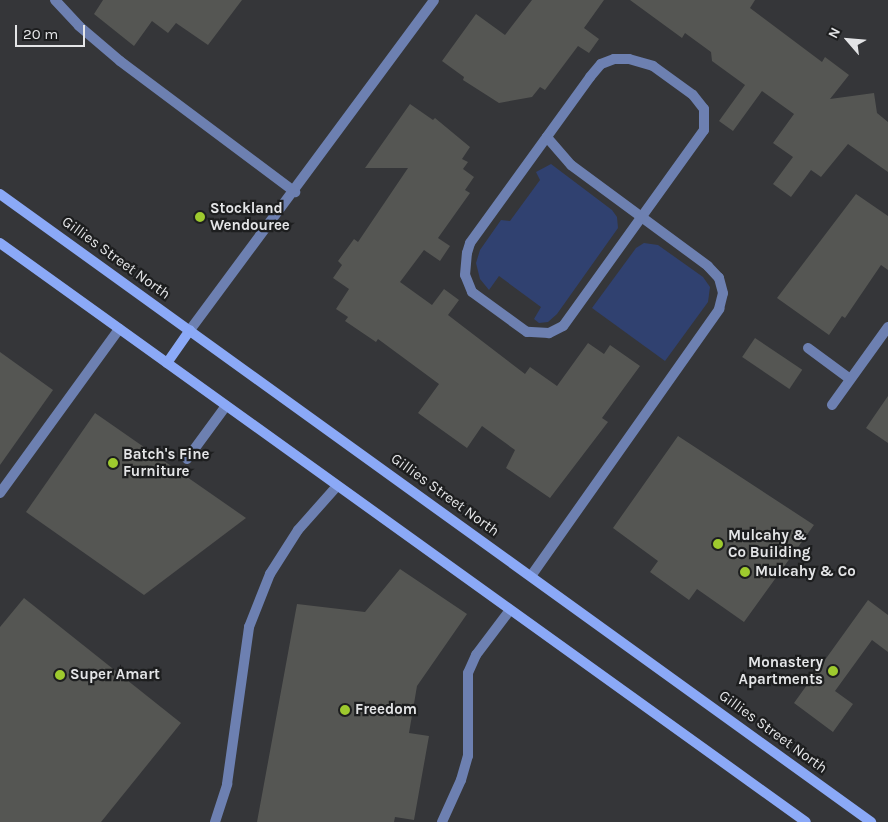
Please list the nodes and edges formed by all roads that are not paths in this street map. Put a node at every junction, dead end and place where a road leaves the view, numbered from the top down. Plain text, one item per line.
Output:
1 (55, 0) edge
2 (434, 0) edge
3 (547, 137) junction
4 (295, 192) junction
5 (0, 194) edge
6 (643, 217) junction
7 (0, 243) edge
8 (888, 327) edge
9 (119, 329) junction
10 (190, 330) junction
11 (808, 348) dead end
12 (167, 363) junction
13 (850, 379) junction
14 (832, 405) dead end
15 (226, 406) junction
16 (187, 460) dead end
17 (337, 486) junction
18 (0, 493) edge
19 (531, 576) junction
20 (510, 610) junction
21 (215, 822) edge
22 (442, 822) edge
23 (806, 822) edge
24 (871, 822) edge

1 - 4 street
2 - 4 street
3 - 6 street
3 - 6 street
3 - 6 street
4 - 10 street
5 - 10 main road, Gillies Street North
6 - 19 street
7 - 9 main road
8 - 13 street
9 - 12 main road
9 - 18 street
10 - 12 main road
10 - 19 main road, Gillies Street North
11 - 13 street
12 - 15 main road
13 - 14 street
15 - 16 street
15 - 17 main road
17 - 20 main road
17 - 21 street
19 - 24 main road, Gillies Street North
20 - 22 street
20 - 23 main road

